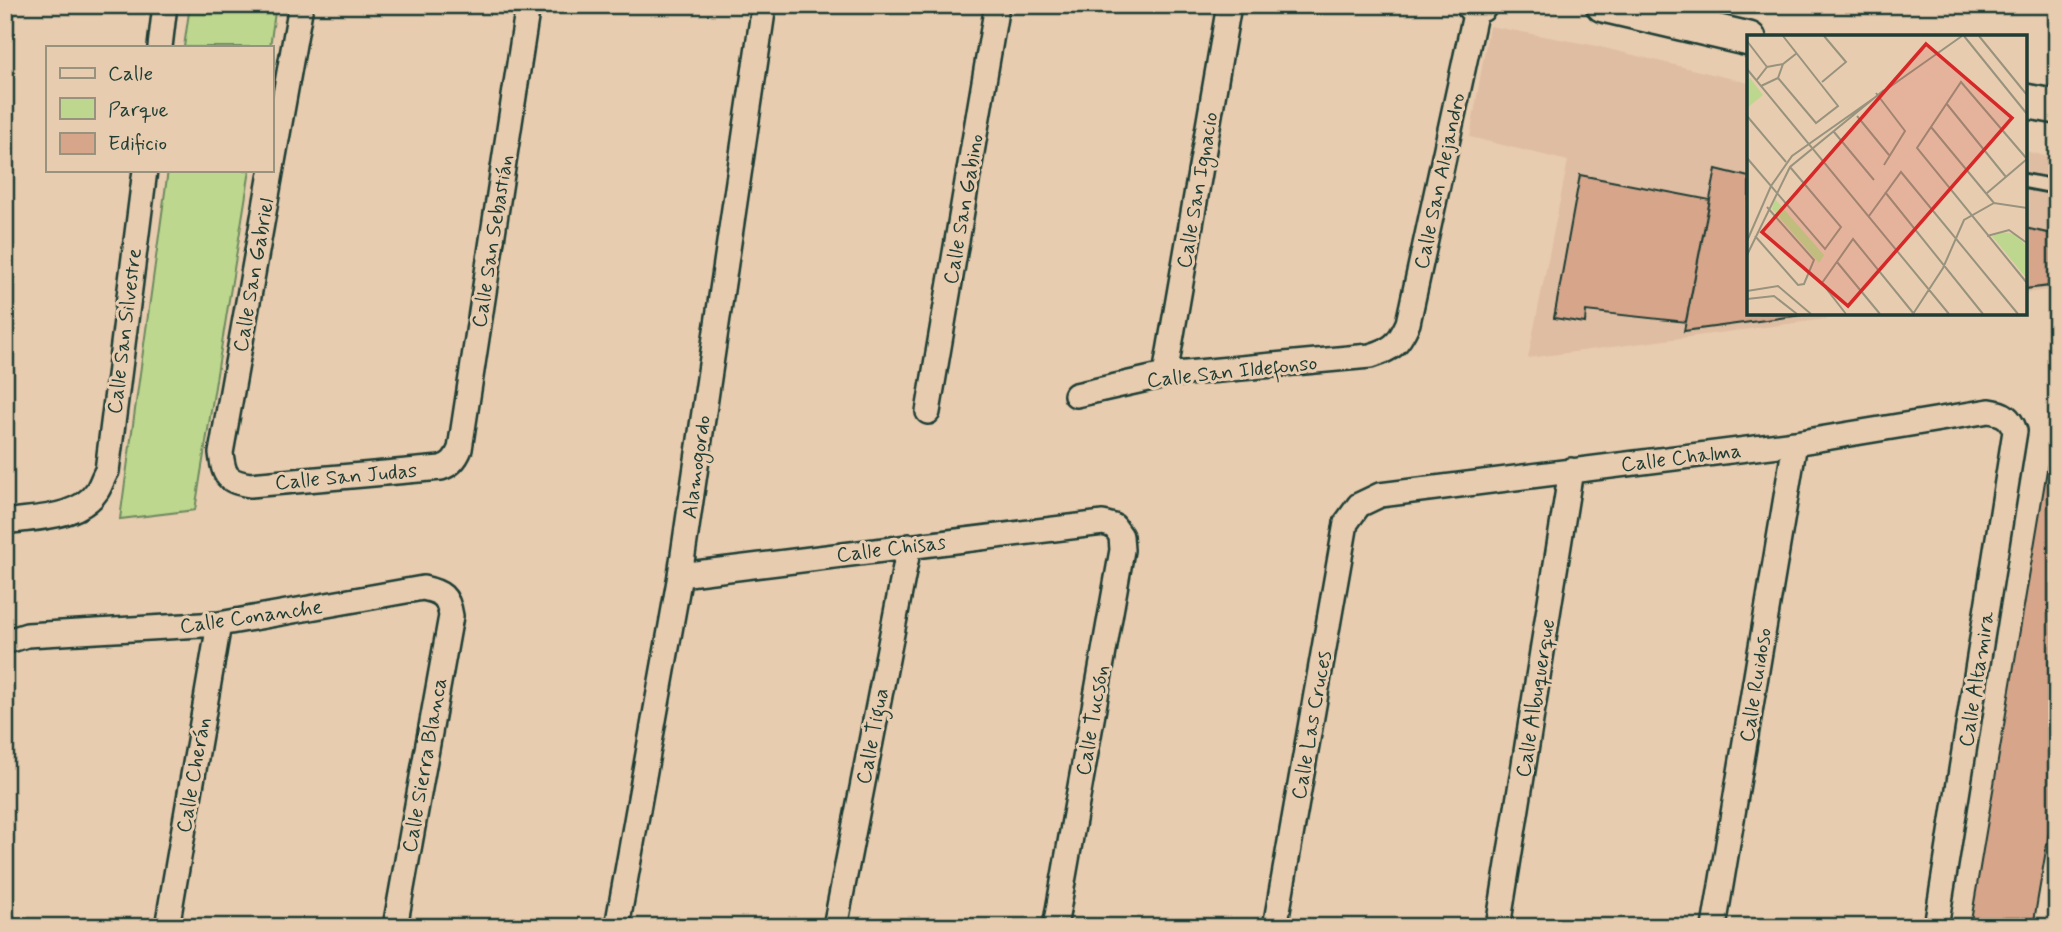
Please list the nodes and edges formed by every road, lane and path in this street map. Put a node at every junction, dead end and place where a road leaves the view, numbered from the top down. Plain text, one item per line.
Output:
1 (165, 5) edge
2 (301, 5) edge
3 (528, 5) edge
4 (764, 5) edge
5 (997, 5) edge
6 (1229, 5) edge
7 (1477, 5) edge
8 (1603, 5) edge
9 (1747, 39) edge
10 (160, 46) edge
11 (2027, 101) edge
12 (2057, 107) edge
13 (273, 162) edge
14 (145, 172) edge
15 (271, 172) edge
16 (2027, 181) edge
17 (2057, 187) edge
18 (1389, 351) joint
19 (1165, 375) junction
20 (1076, 395) dead end
21 (928, 412) dead end
22 (2015, 431) joint
23 (1795, 443) junction
24 (441, 468) joint
25 (1571, 470) junction
26 (250, 485) joint
27 (5, 522) edge
28 (1103, 523) joint
29 (1346, 523) joint
30 (909, 546) junction
31 (680, 575) junction
32 (449, 603) joint
33 (219, 624) junction
34 (6, 642) edge
35 (167, 927) edge
36 (395, 927) edge
37 (617, 927) edge
38 (835, 927) edge
39 (1055, 927) edge
40 (1275, 927) edge
41 (1498, 927) edge
42 (1714, 927) edge
43 (1936, 927) edge

1 - 10 street
2 - 13 street, Calle San Gabriel
3 - 24 street, Calle San Sebastián
4 - 31 street, Alamogordo
5 - 21 street, Calle San Gabino
6 - 19 street, Calle San Ignacio
7 - 18 street, Calle San Alejandro
8 - 9 street
11 - 12 street
14 - 27 street, Calle San Silvestre
15 - 26 street, Calle San Gabriel
16 - 17 lane
18 - 19 street, Calle San Ildefonso
19 - 20 street, Calle San Ildefonso
22 - 23 street, Calle Chalma
22 - 43 street, Calle Altamira
23 - 25 street, Calle Chalma
23 - 42 street, Calle Ruidoso
24 - 26 street, Calle San Judas
25 - 29 street, Calle Chalma
25 - 41 street, Calle Albuquerque
28 - 30 street, Calle Chisas
28 - 39 street, Calle Tucsón
29 - 40 street, Calle Las Cruces
30 - 31 street, Calle Chisas
30 - 38 street, Calle Tigua
31 - 37 street, Alamogordo
32 - 33 street, Calle Conanche
32 - 36 street, Calle Sierra Blanca
33 - 34 street, Calle Conanche
33 - 35 street, Calle Cherán

